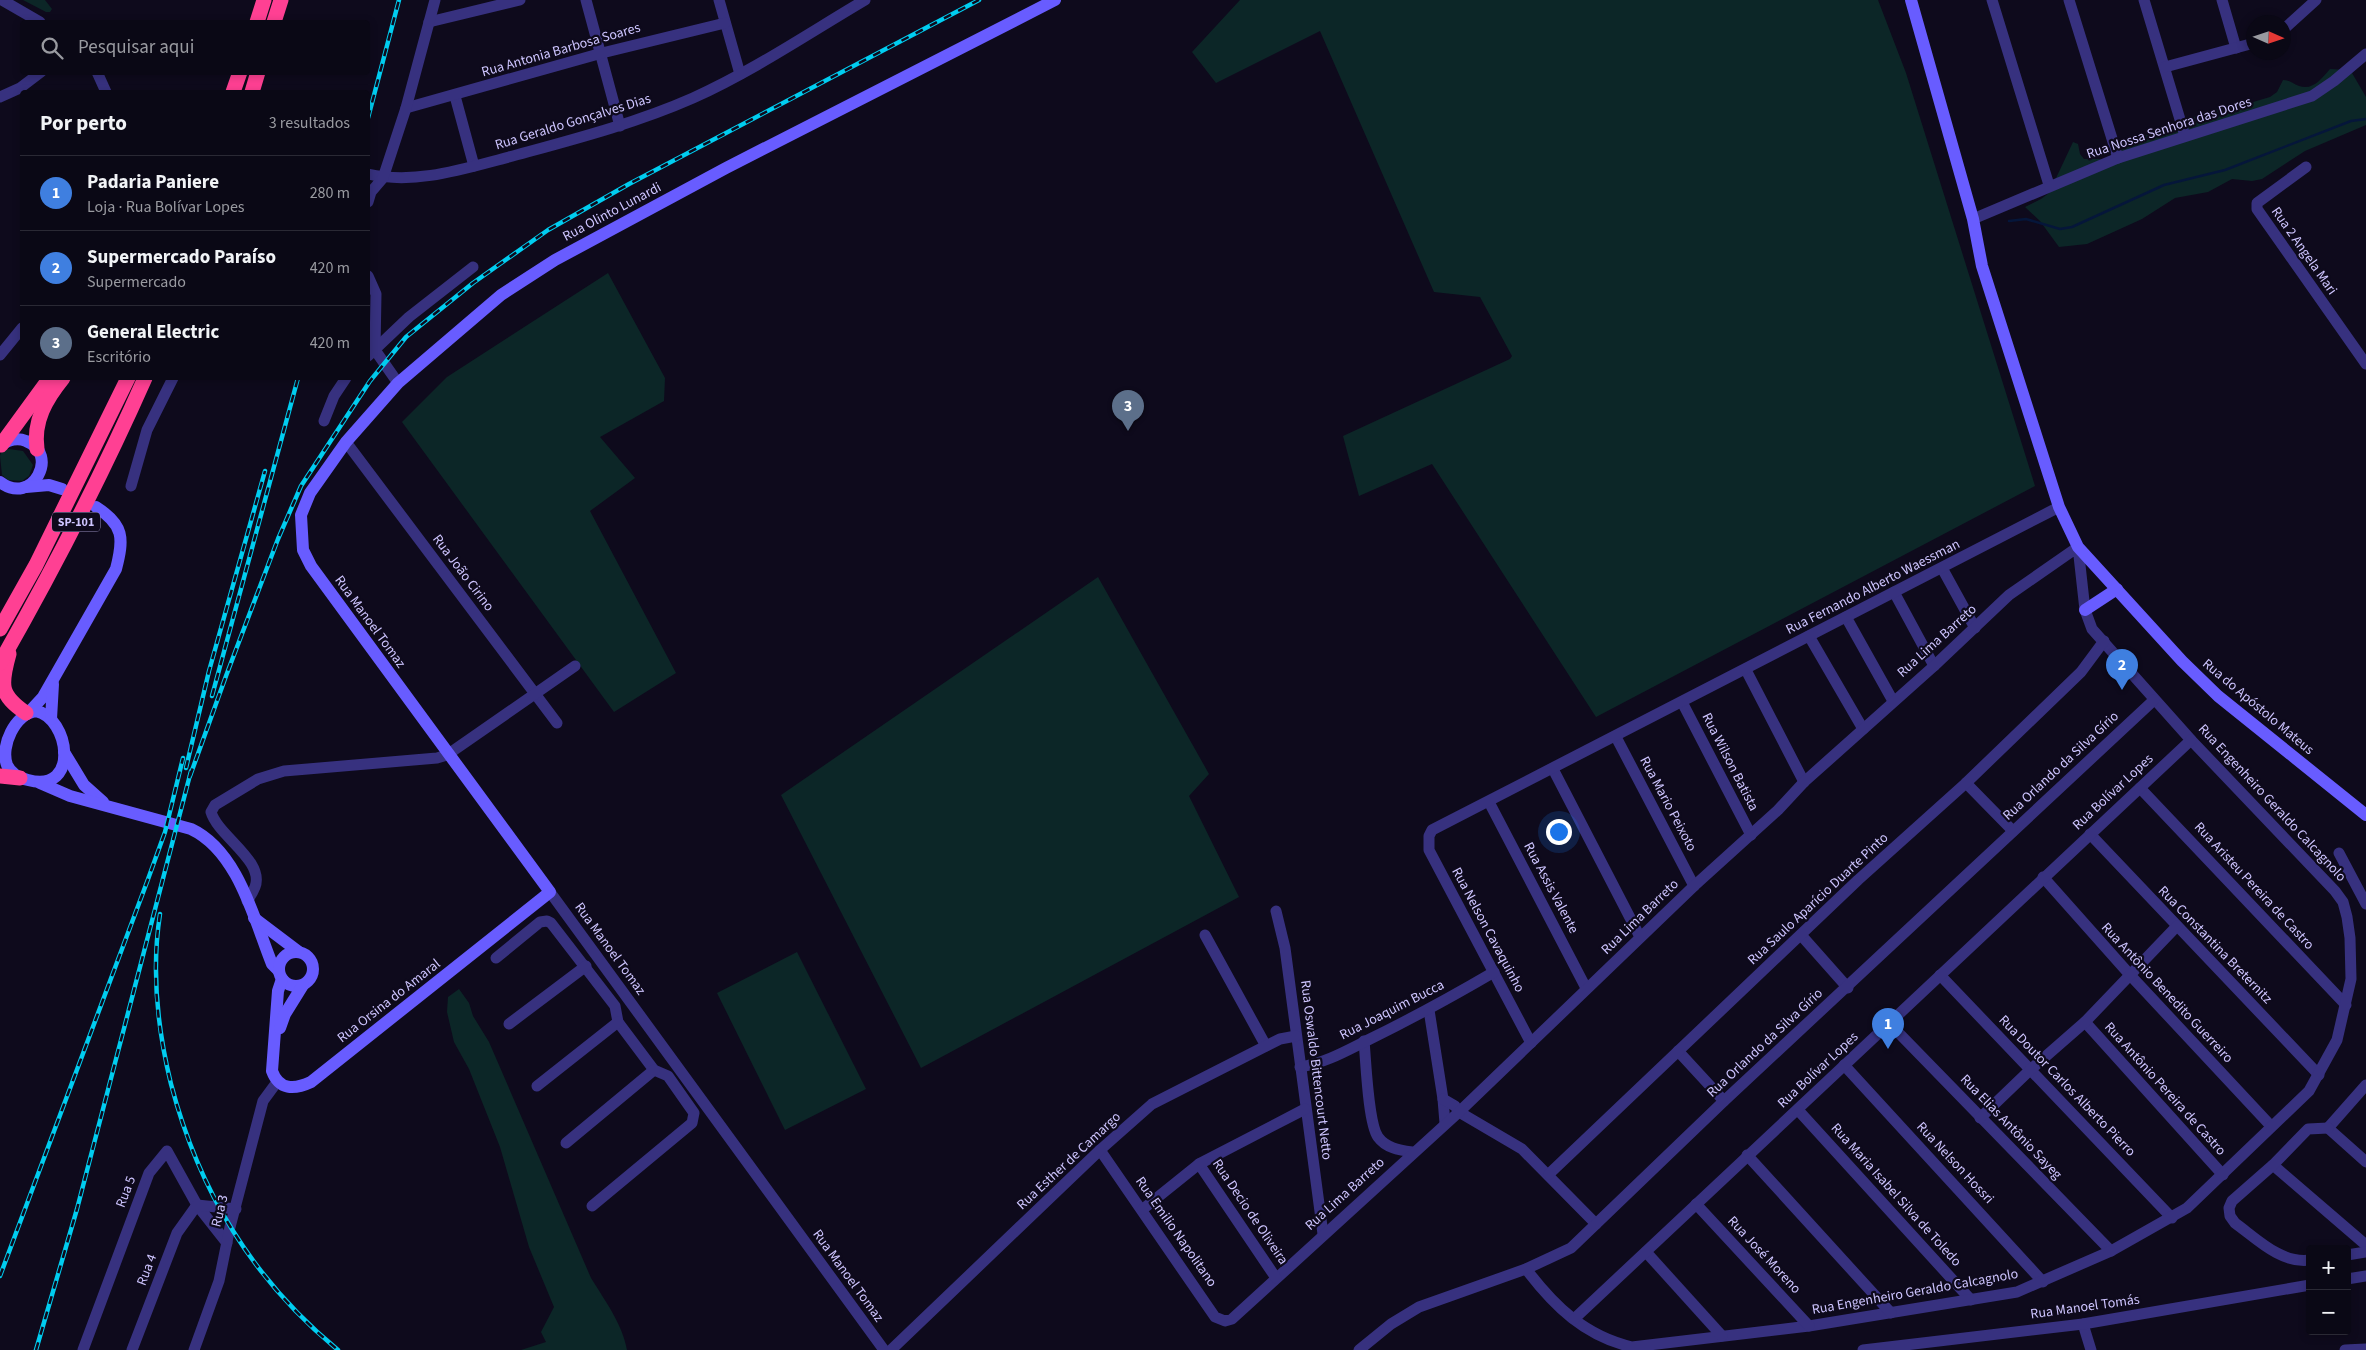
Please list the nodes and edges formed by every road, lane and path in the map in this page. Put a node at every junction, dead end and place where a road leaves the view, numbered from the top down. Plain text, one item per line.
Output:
1 (2, 0) edge
2 (264, 0) edge
3 (281, 0) edge
4 (435, 0) edge
5 (520, 0) edge
6 (586, 0) edge
7 (719, 0) edge
8 (865, 0) edge
9 (1054, 0) edge
10 (1911, 0) edge
11 (1992, 0) edge
12 (2069, 0) edge
13 (2144, 0) edge
14 (2222, 0) edge
15 (2316, 0) edge
16 (37, 20) edge
17 (258, 20) edge
18 (275, 20) edge
19 (429, 22) junction
20 (2291, 22) edge
21 (725, 23) junction
22 (2246, 45) edge
23 (2236, 48) junction
24 (602, 53) junction
25 (2366, 54) edge
26 (2165, 67) junction
27 (740, 74) junction
28 (37, 75) edge
29 (98, 75) edge
30 (239, 75) edge
31 (257, 75) edge
32 (105, 90) edge
33 (235, 90) edge
34 (253, 90) edge
35 (455, 96) junction
36 (0, 97) edge
37 (406, 108) junction
38 (620, 126) junction
39 (2185, 136) junction
40 (2118, 158) junction
41 (474, 166) junction
42 (2306, 167) dead end
43 (370, 175) edge
44 (383, 178) junction
45 (2049, 186) junction
46 (370, 197) edge
47 (1974, 219) junction
48 (473, 267) dead end
49 (370, 280) edge
50 (20, 330) edge
51 (371, 353) edge
52 (0, 354) edge
53 (2366, 364) edge
54 (49, 380) edge
55 (61, 380) edge
56 (144, 380) edge
57 (171, 380) edge
58 (345, 380) edge
59 (124, 381) edge
60 (398, 383) junction
61 (324, 421) dead end
62 (346, 442) junction
63 (0, 446) edge
64 (39, 455) junction
65 (4, 486) edge
66 (131, 486) dead end
67 (26, 487) junction
68 (96, 506) dead end
69 (2059, 507) junction
70 (2078, 547) junction
71 (311, 566) joint
72 (1942, 568) junction
73 (2117, 589) junction
74 (1894, 592) junction
75 (2085, 610) junction
76 (1846, 618) junction
77 (1975, 628) junction
78 (0, 629) edge
79 (16, 635) junction
80 (1809, 636) junction
81 (2104, 641) junction
82 (0, 663) edge
83 (576, 666) dead end
84 (1934, 666) junction
85 (1746, 670) junction
86 (55, 674) junction
87 (535, 694) junction
88 (2154, 700) junction
89 (1893, 701) junction
90 (1682, 702) junction
91 (28, 712) junction
92 (51, 719) junction
93 (557, 723) dead end
94 (1863, 729) junction
95 (1616, 737) junction
96 (2191, 740) junction
97 (64, 751) junction
98 (447, 755) junction
99 (1553, 769) junction
100 (0, 776) edge
101 (20, 778) junction
102 (1804, 782) junction
103 (40, 783) junction
104 (1966, 783) junction
105 (2140, 788) junction
106 (1489, 802) junction
107 (110, 806) junction
108 (2366, 815) edge
109 (1432, 830) joint
110 (2013, 831) junction
111 (2090, 834) junction
112 (1751, 835) junction
113 (2339, 852) dead end
114 (2043, 878) junction
115 (1694, 886) junction
116 (550, 892) junction
117 (247, 901) junction
118 (2366, 904) edge
119 (1276, 911) dead end
120 (254, 918) junction
121 (2177, 926) junction
122 (1801, 935) junction
123 (1205, 936) dead end
124 (1640, 937) junction
125 (299, 952) junction
126 (496, 958) dead end
127 (586, 966) junction
128 (1494, 972) junction
129 (280, 975) junction
130 (1940, 975) junction
131 (2131, 976) junction
132 (303, 985) junction
133 (1586, 988) junction
134 (1848, 988) junction
135 (2346, 1006) junction
136 (1429, 1010) junction
137 (618, 1022) junction
138 (645, 1022) junction
139 (2085, 1022) junction
140 (508, 1024) dead end
141 (1890, 1024) junction
142 (628, 1034) junction
143 (1296, 1036) junction
144 (276, 1037) junction
145 (1364, 1041) junction
146 (1531, 1043) junction
147 (1266, 1046) junction
148 (1678, 1051) junction
149 (1844, 1065) junction
150 (1300, 1067) junction
151 (654, 1070) junction
152 (2030, 1070) junction
153 (2319, 1075) junction
154 (278, 1082) junction
155 (2366, 1085) edge
156 (536, 1086) dead end
157 (1443, 1099) junction
158 (1724, 1101) junction
159 (1305, 1109) junction
160 (1798, 1110) junction
161 (1458, 1112) junction
162 (1980, 1118) junction
163 (1445, 1123) junction
164 (2271, 1126) junction
165 (2328, 1128) junction
166 (566, 1143) dead end
167 (1100, 1150) junction
168 (1397, 1150) junction
169 (1412, 1152) junction
170 (1747, 1155) junction
171 (1403, 1161) junction
172 (2366, 1162) edge
173 (1199, 1164) junction
174 (2272, 1165) junction
175 (1549, 1174) junction
176 (2223, 1175) junction
177 (1696, 1204) junction
178 (197, 1205) junction
179 (592, 1206) dead end
180 (236, 1210) junction
181 (1143, 1210) junction
182 (2172, 1218) junction
183 (1596, 1224) junction
184 (1322, 1234) junction
185 (227, 1243) junction
186 (2366, 1246) edge
187 (2111, 1251) junction
188 (1646, 1252) junction
189 (2366, 1252) edge
190 (2351, 1254) edge
191 (2306, 1260) edge
192 (1526, 1269) junction
193 (2366, 1276) edge
194 (1276, 1278) junction
195 (2351, 1278) edge
196 (2043, 1282) junction
197 (2306, 1286) edge
198 (1971, 1300) junction
199 (1891, 1313) junction
200 (1232, 1319) joint
201 (1574, 1319) junction
202 (2083, 1324) junction
203 (1809, 1326) junction
204 (1722, 1336) junction
205 (2366, 1349) edge
206 (83, 1350) edge
207 (132, 1350) edge
208 (194, 1350) edge
209 (884, 1350) edge
210 (891, 1350) edge
211 (1360, 1350) edge
212 (1863, 1350) edge
213 (2091, 1350) edge
214 (2344, 1350) edge

1 - 16 street
2 - 17 highway
3 - 18 highway
4 - 19 street
5 - 19 street
6 - 24 street
7 - 21 street
8 - 27 street, Rua Geraldo Gonçalves Dias
9 - 60 street, Rua Olinto Lunardi
10 - 47 street
11 - 45 street
12 - 40 street
13 - 26 street
14 - 23 street
15 - 20 street
19 - 37 street
21 - 24 street, Rua Antonia Barbosa Soares
21 - 27 street
22 - 23 street
23 - 26 street
24 - 35 street, Rua Antonia Barbosa Soares
24 - 38 street
25 - 39 street, Rua Nossa Senhora das Dores
26 - 39 street
27 - 38 street, Rua Geraldo Gonçalves Dias
28 - 36 street
29 - 32 street
30 - 33 highway
31 - 34 highway
35 - 37 street, Rua Antonia Barbosa Soares
35 - 41 street
37 - 44 street
38 - 41 street, Rua Geraldo Gonçalves Dias
39 - 40 street, Rua Nossa Senhora das Dores
40 - 45 street, Rua Nossa Senhora das Dores
41 - 44 street, Rua Geraldo Gonçalves Dias
42 - 53 street, Rua 2 Angela Mari
43 - 44 street, Rua Geraldo Gonçalves Dias
44 - 46 street
45 - 47 street, Rua Nossa Senhora das Dores
47 - 69 street
48 - 51 street
49 - 51 street
50 - 52 street
51 - 60 street
54 - 63 highway
55 - 64 highway
56 - 79 highway, SP-101
57 - 66 street
58 - 61 street
59 - 78 highway, SP-101
60 - 62 street, Rua Olinto Lunardi
62 - 71 street, Rua Olinto Lunardi
62 - 87 street, Rua João Cirino
63 - 64 street
64 - 67 street
64 - 67 street
65 - 67 street
68 - 86 street
69 - 70 street, Rua do Apóstolo Mateus
69 - 72 street, Rua Fernando Alberto Waessman
70 - 73 street, Rua do Apóstolo Mateus
70 - 75 street, Rua Engenheiro Geraldo Calcagnolo
70 - 77 street, Rua Lima Barreto
71 - 98 street, Rua Manoel Tomaz
72 - 74 street, Rua Fernando Alberto Waessman
72 - 77 street
73 - 75 street
73 - 108 street, Rua do Apóstolo Mateus
74 - 76 street, Rua Fernando Alberto Waessman
74 - 84 street
75 - 81 street, Rua Engenheiro Geraldo Calcagnolo
76 - 80 street, Rua Fernando Alberto Waessman
76 - 89 street
77 - 84 street, Rua Lima Barreto
79 - 82 highway, SP-101
79 - 91 highway
80 - 85 street, Rua Fernando Alberto Waessman
80 - 94 street
81 - 88 street, Rua Engenheiro Geraldo Calcagnolo
81 - 104 street, Rua Saulo Aparício Duarte Pinto
83 - 87 street
84 - 89 street, Rua Lima Barreto
85 - 90 street, Rua Fernando Alberto Waessman
85 - 102 street
86 - 91 street
86 - 92 street
87 - 93 street, Rua João Cirino
87 - 98 street
88 - 96 street, Rua Engenheiro Geraldo Calcagnolo
88 - 110 street, Rua Orlando da Silva Gírio
89 - 94 street, Rua Lima Barreto
90 - 95 street, Rua Fernando Alberto Waessman
90 - 112 street, Rua Wilson Batista
91 - 92 street
91 - 101 street
92 - 97 street
94 - 102 street, Rua Lima Barreto
95 - 99 street, Rua Fernando Alberto Waessman
95 - 115 street, Rua Mario Peixoto
96 - 105 street, Rua Bolívar Lopes
96 - 135 street, Rua Engenheiro Geraldo Calcagnolo
97 - 103 street
97 - 107 street
98 - 116 street, Rua Manoel Tomaz
98 - 117 street
99 - 106 street, Rua Fernando Alberto Waessman
99 - 124 street
100 - 101 highway
101 - 103 street
102 - 112 street, Rua Lima Barreto
103 - 107 street
104 - 110 street
104 - 122 street, Rua Saulo Aparício Duarte Pinto
105 - 111 street, Rua Bolívar Lopes
105 - 135 street, Rua Aristeu Pereira de Castro
106 - 109 street, Rua Fernando Alberto Waessman
106 - 133 street, Rua Assis Valente
107 - 117 street
109 - 128 street, Rua Nelson Cavaquinho
110 - 134 street, Rua Orlando da Silva Gírio
111 - 114 street, Rua Bolívar Lopes
111 - 121 street, Rua Constantina Breternitz
112 - 115 street, Rua Lima Barreto
113 - 118 street
114 - 130 street, Rua Bolívar Lopes
114 - 131 street, Rua Antônio Benedito Guerreiro
115 - 124 street, Rua Lima Barreto
116 - 138 street, Rua Manoel Tomaz
116 - 154 street, Rua Orsina do Amaral
117 - 120 street
119 - 143 street, Rua Oswaldo Bittencourt Netto
120 - 125 street
120 - 129 street
121 - 131 street
121 - 153 street, Rua Constantina Breternitz
122 - 134 street
122 - 148 street, Rua Saulo Aparício Duarte Pinto
123 - 147 street
124 - 133 street, Rua Lima Barreto
125 - 129 street
125 - 132 street
126 - 127 street
127 - 137 street
127 - 140 street
128 - 136 street, Rua Joaquim Bucca
128 - 146 street, Rua Nelson Cavaquinho
129 - 132 street
129 - 144 street
130 - 141 street, Rua Bolívar Lopes
130 - 152 street, Rua Doutor Carlos Alberto Pierro
131 - 139 street
131 - 164 street, Rua Antônio Benedito Guerreiro
132 - 144 street
133 - 146 street, Rua Lima Barreto
134 - 158 street, Rua Orlando da Silva Gírio
135 - 153 street, Rua Engenheiro Geraldo Calcagnolo
136 - 145 street, Rua Joaquim Bucca
136 - 157 street
137 - 142 street
137 - 156 street
138 - 142 street
138 - 209 street, Rua Manoel Tomaz
139 - 152 street
139 - 176 street, Rua Antônio Pereira de Castro
141 - 149 street, Rua Bolívar Lopes
141 - 162 street, Rua Elias Antônio Sayeg
142 - 151 street
143 - 147 street, Rua Esther de Camargo
143 - 150 street, Rua Oswaldo Bittencourt Netto
144 - 154 street
145 - 150 street, Rua Joaquim Bucca
145 - 168 street
146 - 161 street, Rua Lima Barreto
147 - 167 street, Rua Esther de Camargo
148 - 158 street
148 - 175 street, Rua Saulo Aparício Duarte Pinto
149 - 160 street, Rua Bolívar Lopes
149 - 196 street, Rua Nelson Hossri
150 - 159 street, Rua Oswaldo Bittencourt Netto
151 - 166 street
151 - 179 street
152 - 162 street
152 - 182 street, Rua Doutor Carlos Alberto Pierro
153 - 164 street, Rua Engenheiro Geraldo Calcagnolo
154 - 180 street, Rua 3
155 - 165 street
157 - 161 street
157 - 163 street
158 - 183 street, Rua Orlando da Silva Gírio
159 - 173 street
159 - 184 street, Rua Oswaldo Bittencourt Netto
160 - 170 street, Rua Bolívar Lopes
160 - 198 street, Rua Maria Isabel Silva de Toledo
161 - 163 street, Rua Lima Barreto
161 - 175 street
162 - 187 street, Rua Elias Antônio Sayeg
163 - 169 street, Rua Lima Barreto
164 - 176 street, Rua Engenheiro Geraldo Calcagnolo
165 - 172 street
165 - 174 street
167 - 181 street, Rua Emilio Napolitano
167 - 210 street, Rua Esther de Camargo
168 - 169 street
168 - 171 street
169 - 171 street, Rua Lima Barreto
170 - 177 street, Rua Bolívar Lopes
170 - 199 street
171 - 184 street, Rua Lima Barreto
173 - 181 street
173 - 194 street, Rua Decio de Oliveira
174 - 186 street
174 - 191 street
175 - 183 street
176 - 182 street, Rua Engenheiro Geraldo Calcagnolo
177 - 188 street, Rua Bolívar Lopes
177 - 203 street, Rua José Moreno
178 - 180 street
178 - 185 street, Rua 5
178 - 206 street, Rua 5
178 - 207 street, Rua 4
180 - 185 street, Rua 3
181 - 200 street, Rua Emilio Napolitano
182 - 187 street, Rua Engenheiro Geraldo Calcagnolo
183 - 192 street, Rua Orlando da Silva Gírio
184 - 194 street, Rua Lima Barreto
185 - 208 street, Rua 3
187 - 196 street, Rua Engenheiro Geraldo Calcagnolo
188 - 201 street, Rua Bolívar Lopes
188 - 204 street
189 - 190 street
192 - 201 street, Rua Engenheiro Geraldo Calcagnolo
192 - 211 street, Rua Orlando da Silva Gírio
193 - 195 street
194 - 200 street, Rua Lima Barreto
196 - 198 street, Rua Engenheiro Geraldo Calcagnolo
197 - 202 street, Rua Manoel Tomás
198 - 199 street, Rua Engenheiro Geraldo Calcagnolo
199 - 203 street, Rua Engenheiro Geraldo Calcagnolo
201 - 204 street, Rua Engenheiro Geraldo Calcagnolo
202 - 212 street, Rua Manoel Tomás
202 - 213 street
203 - 204 street, Rua Engenheiro Geraldo Calcagnolo
205 - 214 street

